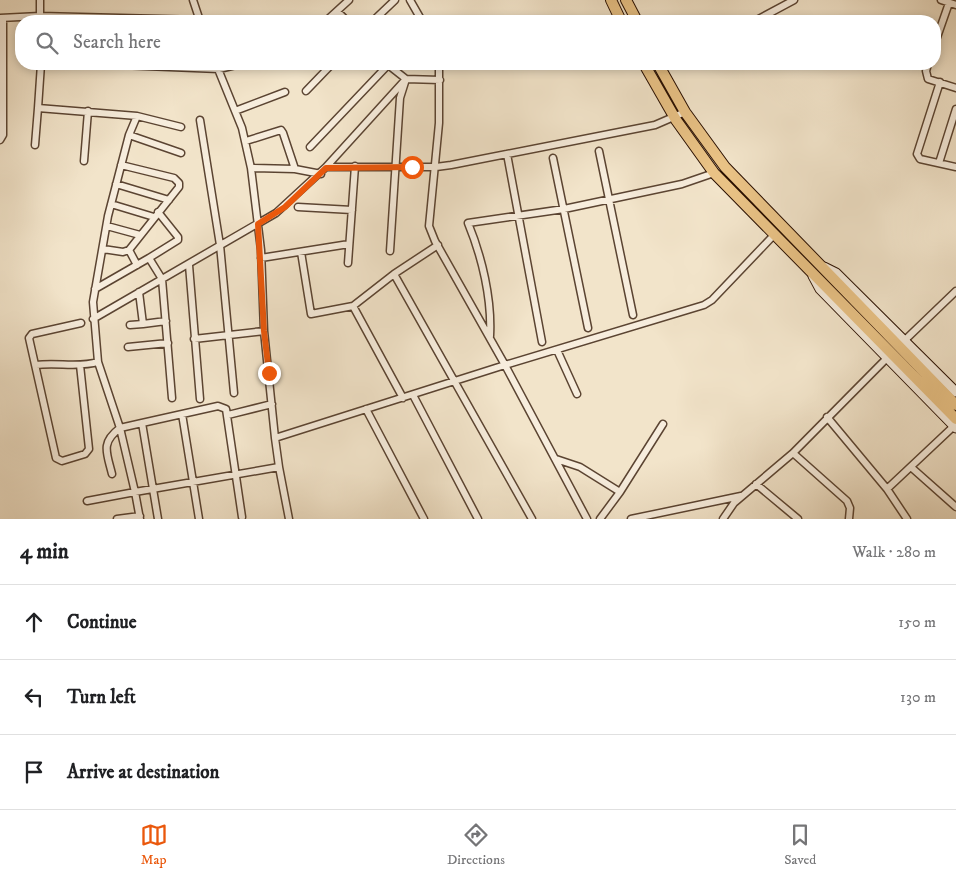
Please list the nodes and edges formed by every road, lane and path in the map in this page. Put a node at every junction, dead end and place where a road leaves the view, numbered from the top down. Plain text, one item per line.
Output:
1 (40, 0) edge
2 (193, 0) edge
3 (350, 0) edge
4 (395, 0) edge
5 (410, 0) edge
6 (611, 0) edge
7 (626, 0) edge
8 (794, 0) edge
9 (942, 0) edge
10 (952, 4) edge
11 (338, 12) junction
12 (40, 15) edge
13 (198, 15) edge
14 (334, 15) edge
15 (341, 15) edge
16 (379, 15) edge
17 (419, 15) edge
18 (618, 15) edge
19 (634, 15) edge
20 (765, 15) edge
21 (2, 18) edge
22 (15, 18) edge
23 (941, 29) edge
24 (41, 70) edge
25 (220, 70) edge
26 (326, 70) edge
27 (381, 70) edge
28 (395, 70) edge
29 (439, 70) edge
30 (647, 70) edge
31 (664, 70) edge
32 (927, 70) edge
33 (406, 79) junction
34 (440, 80) junction
35 (940, 82) junction
36 (956, 88) edge
37 (306, 91) dead end
38 (285, 92) dead end
39 (38, 108) junction
40 (956, 109) edge
41 (88, 111) junction
42 (235, 111) junction
43 (685, 112) junction
44 (138, 116) junction
45 (675, 118) junction
46 (200, 120) dead end
47 (180, 127) dead end
48 (129, 134) junction
49 (0, 140) edge
50 (246, 141) junction
51 (35, 145) dead end
52 (310, 147) dead end
53 (599, 151) dead end
54 (181, 153) dead end
55 (507, 154) junction
56 (553, 158) dead end
57 (84, 161) dead end
58 (939, 164) junction
59 (121, 165) junction
60 (355, 166) junction
61 (396, 167) junction
62 (436, 167) junction
63 (956, 167) edge
64 (251, 168) junction
65 (326, 168) junction
66 (295, 169) junction
67 (714, 173) junction
68 (321, 174) junction
69 (116, 184) junction
70 (609, 199) junction
71 (169, 200) junction
72 (112, 204) junction
73 (298, 207) dead end
74 (564, 209) junction
75 (352, 210) junction
76 (156, 214) junction
77 (517, 216) junction
78 (258, 224) junction
79 (107, 226) junction
80 (140, 235) junction
81 (774, 236) junction
82 (349, 244) junction
83 (220, 245) junction
84 (438, 245) junction
85 (103, 248) junction
86 (129, 250) junction
87 (301, 252) junction
88 (390, 252) dead end
89 (149, 258) junction
90 (261, 258) junction
91 (348, 263) dead end
92 (137, 265) junction
93 (821, 265) junction
94 (189, 266) junction
95 (394, 274) junction
96 (814, 276) junction
97 (162, 280) junction
98 (95, 289) junction
99 (956, 290) edge
100 (140, 292) junction
101 (353, 306) junction
102 (633, 315) dead end
103 (93, 319) junction
104 (166, 321) junction
105 (81, 322) dead end
106 (143, 324) junction
107 (130, 325) dead end
108 (588, 328) dead end
109 (264, 331) junction
110 (229, 334) junction
111 (490, 337) junction
112 (194, 339) junction
113 (905, 340) junction
114 (168, 342) junction
115 (542, 342) dead end
116 (128, 347) dead end
117 (557, 350) junction
118 (887, 358) junction
119 (98, 362) junction
120 (36, 365) junction
121 (80, 365) junction
122 (506, 365) junction
123 (456, 382) junction
124 (956, 392) edge
125 (234, 393) dead end
126 (413, 394) junction
127 (577, 394) dead end
128 (172, 398) dead end
129 (403, 398) junction
130 (200, 399) dead end
131 (272, 404) junction
132 (956, 405) edge
133 (366, 409) junction
134 (182, 414) junction
135 (228, 415) junction
136 (827, 418) junction
137 (142, 423) junction
138 (663, 424) dead end
139 (955, 425) edge
140 (120, 428) junction
141 (275, 438) junction
142 (793, 453) junction
143 (556, 459) junction
144 (279, 467) junction
145 (912, 468) junction
146 (112, 474) dead end
147 (236, 474) junction
148 (194, 481) junction
149 (756, 484) junction
150 (154, 488) junction
151 (888, 490) junction
152 (136, 492) junction
153 (620, 492) junction
154 (742, 495) junction
155 (87, 502) dead end
156 (956, 507) edge
157 (140, 517) edge
158 (242, 517) dead end
159 (117, 519) edge
160 (158, 519) edge
161 (199, 519) edge
162 (289, 519) edge
163 (424, 519) edge
164 (478, 519) edge
165 (532, 519) edge
166 (588, 519) edge
167 (600, 519) edge
168 (631, 519) edge
169 (723, 519) edge
170 (798, 519) edge
171 (849, 519) edge
172 (907, 519) edge

1 - 12 street
2 - 13 street
3 - 11 street
4 - 16 street
5 - 17 street
6 - 18 main road
7 - 19 main road
8 - 20 street
9 - 10 street
10 - 23 street
11 - 14 street
11 - 15 street
21 - 22 street
21 - 49 street
24 - 39 street
25 - 42 street
26 - 37 street
27 - 52 street
28 - 33 street
29 - 34 street
30 - 45 main road
31 - 43 main road
32 - 35 street
33 - 34 street
33 - 61 street
33 - 65 street
34 - 62 street
35 - 36 street
35 - 58 street
38 - 42 street
39 - 41 street
39 - 51 street
40 - 58 street
41 - 44 street
41 - 57 street
42 - 50 street
43 - 45 street
43 - 93 main road
44 - 47 street
44 - 48 street
45 - 55 street
45 - 67 main road
46 - 83 street
48 - 54 street
48 - 59 street
50 - 64 street
50 - 66 street
53 - 70 street
55 - 62 street
55 - 77 street
56 - 74 street
58 - 63 street
59 - 69 street
59 - 71 street
60 - 61 street
60 - 65 street
60 - 75 street
61 - 62 street
61 - 88 street
62 - 84 street
64 - 66 street
64 - 78 street
65 - 68 street
66 - 68 street
67 - 70 street
67 - 81 main road
68 - 78 street
69 - 71 street
69 - 72 street
70 - 74 street
70 - 102 street
71 - 76 street
72 - 76 street
72 - 79 street
73 - 75 street
74 - 77 street
74 - 108 street
75 - 82 street
76 - 80 street
76 - 89 street
77 - 111 street
77 - 115 street
78 - 83 street
78 - 90 street
79 - 80 street
79 - 85 street
80 - 86 street
81 - 96 main road
81 - 117 street
82 - 87 street
82 - 91 street
83 - 94 street
83 - 110 street
84 - 95 street
84 - 111 street
85 - 86 street
85 - 98 street
86 - 92 street
87 - 90 street
87 - 101 street
89 - 92 street
89 - 97 street
90 - 109 street
92 - 98 street
93 - 113 street
93 - 132 main road
94 - 97 street
94 - 112 street
95 - 101 street
95 - 123 street
96 - 118 street
96 - 139 main road
97 - 100 street
97 - 104 street
98 - 103 street
99 - 113 street
100 - 103 street
100 - 106 street
101 - 129 street
103 - 119 street
104 - 106 street
104 - 114 street
105 - 120 street
106 - 107 street
109 - 110 street
109 - 131 street
110 - 112 street
110 - 125 street
111 - 122 street
112 - 130 street
113 - 124 street
114 - 116 street
114 - 128 street
117 - 122 street
117 - 127 street
118 - 136 street
118 - 139 street
119 - 121 street
119 - 140 street
120 - 121 street
120 - 121 street
122 - 123 street
122 - 143 street
123 - 126 street
123 - 165 street
126 - 129 street
126 - 164 street
129 - 133 street
131 - 135 street
131 - 141 street
133 - 141 street
133 - 163 street
134 - 135 street
134 - 137 street
134 - 148 street
135 - 147 street
136 - 142 street
136 - 151 street
137 - 140 street
137 - 150 street
138 - 153 street
139 - 145 street
140 - 146 street
140 - 152 street
141 - 144 street
142 - 149 street
142 - 171 street
143 - 153 street
143 - 166 street
144 - 147 street
144 - 162 street
145 - 151 street
145 - 156 street
147 - 148 street
147 - 158 street
148 - 150 street
148 - 161 street
149 - 154 street
149 - 170 street
150 - 152 street
150 - 160 street
151 - 172 street
152 - 155 street
152 - 157 street
153 - 167 street
154 - 168 street
154 - 169 street
157 - 159 street

